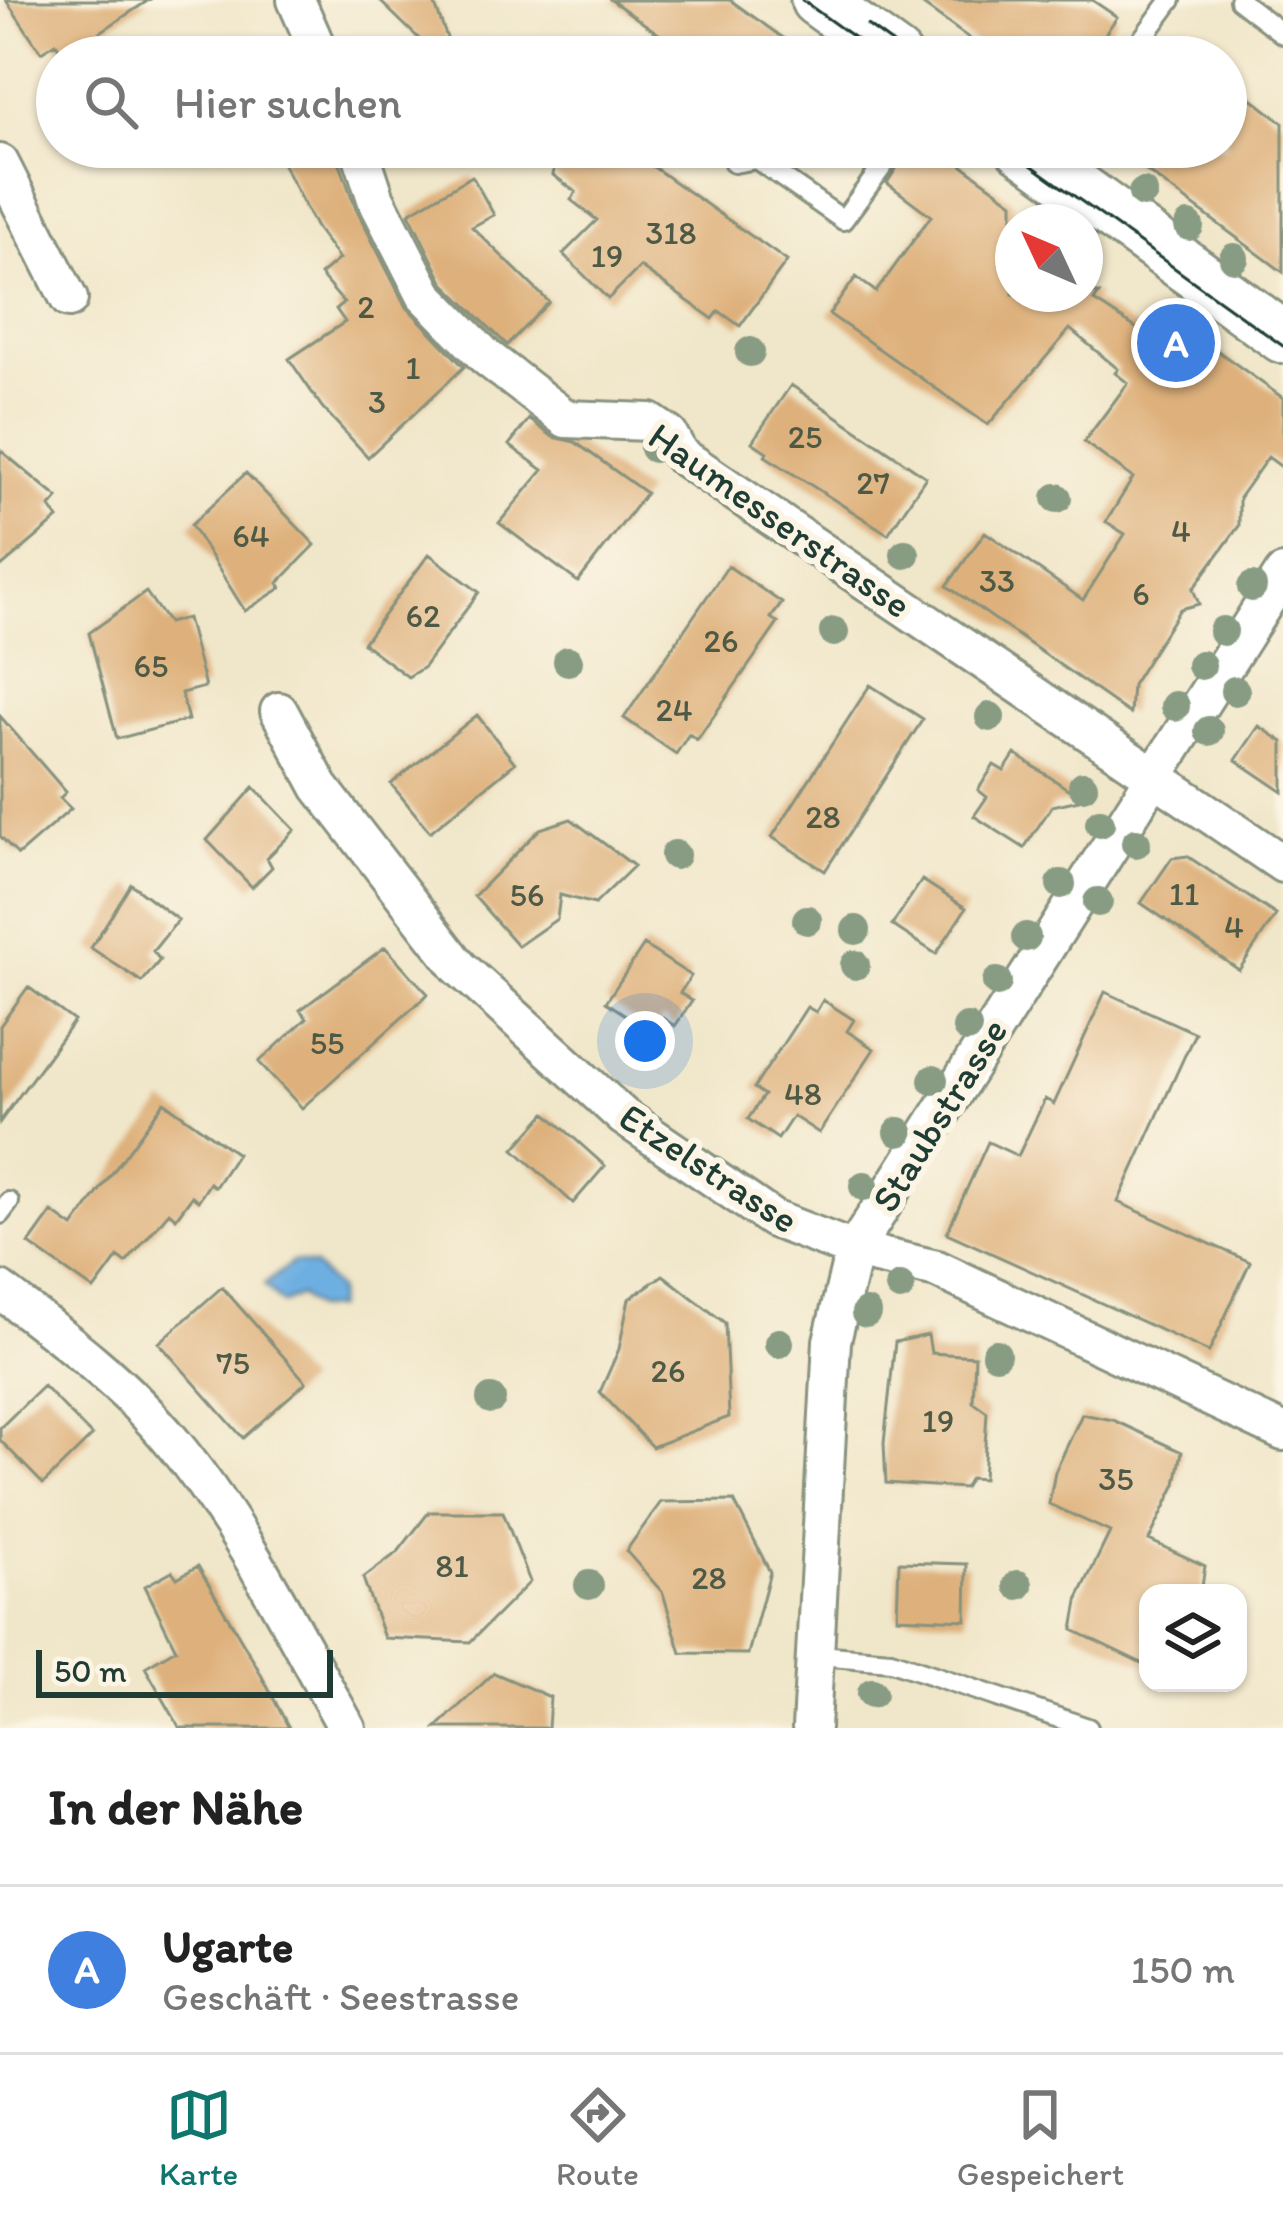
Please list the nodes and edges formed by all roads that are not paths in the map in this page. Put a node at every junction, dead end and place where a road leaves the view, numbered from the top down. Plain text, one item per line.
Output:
1 (296, 0) edge
2 (817, 0) edge
3 (1171, 0) edge
4 (1239, 0) edge
5 (1283, 34) edge
6 (312, 36) edge
7 (867, 36) edge
8 (1145, 36) edge
9 (0, 164) edge
10 (366, 168) edge
11 (769, 168) edge
12 (881, 168) edge
13 (1063, 168) edge
14 (69, 299) dead end
15 (1283, 337) edge
16 (1283, 574) edge
17 (279, 711) dead end
18 (1154, 776) junction
19 (1283, 864) edge
20 (854, 1250) junction
21 (0, 1289) edge
22 (1283, 1432) edge
23 (819, 1655) junction
24 (347, 1728) edge
25 (811, 1728) edge
26 (1088, 1728) edge

1 - 6 street
2 - 7 street
3 - 8 lane
4 - 5 lane
9 - 14 street
10 - 18 street, Haumesserstrasse
11 - 12 lane
13 - 15 street
16 - 18 street, Staubstrasse
17 - 20 street, Etzelstrasse
18 - 19 street, Haumesserstrasse
18 - 20 street, Staubstrasse
20 - 22 street, Etzelstrasse
20 - 23 street, Staubstrasse
21 - 24 street
23 - 25 street, Staubstrasse
23 - 26 lane

